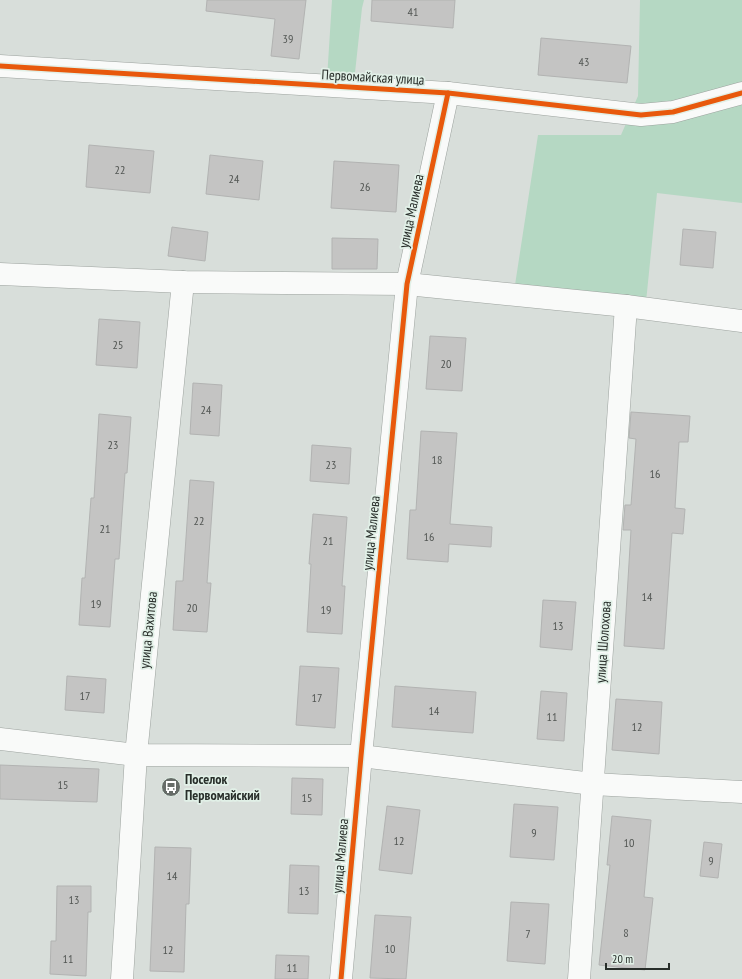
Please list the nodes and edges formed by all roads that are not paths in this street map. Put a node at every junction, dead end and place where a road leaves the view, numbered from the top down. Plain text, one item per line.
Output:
1 (0, 66) edge
2 (448, 93) junction
3 (742, 93) edge
4 (0, 274) edge
5 (183, 282) junction
6 (407, 284) junction
7 (626, 306) junction
8 (742, 321) edge
9 (0, 739) edge
10 (136, 755) junction
11 (361, 756) junction
12 (594, 784) junction
13 (742, 792) edge
14 (122, 979) edge
15 (341, 979) edge
16 (579, 979) edge

1 - 2 street, Первомайская улица
2 - 3 street, Первомайская улица
2 - 6 street, улица Малиева
4 - 5 street
5 - 6 street
5 - 10 street, улица Вахитова
6 - 7 street
6 - 11 street, улица Малиева
7 - 8 street
7 - 12 street, улица Шолохова
9 - 10 street
10 - 11 street
10 - 14 street, улица Вахитова
11 - 12 street
11 - 15 street, улица Малиева
12 - 13 street
12 - 16 street, улица Шолохова

